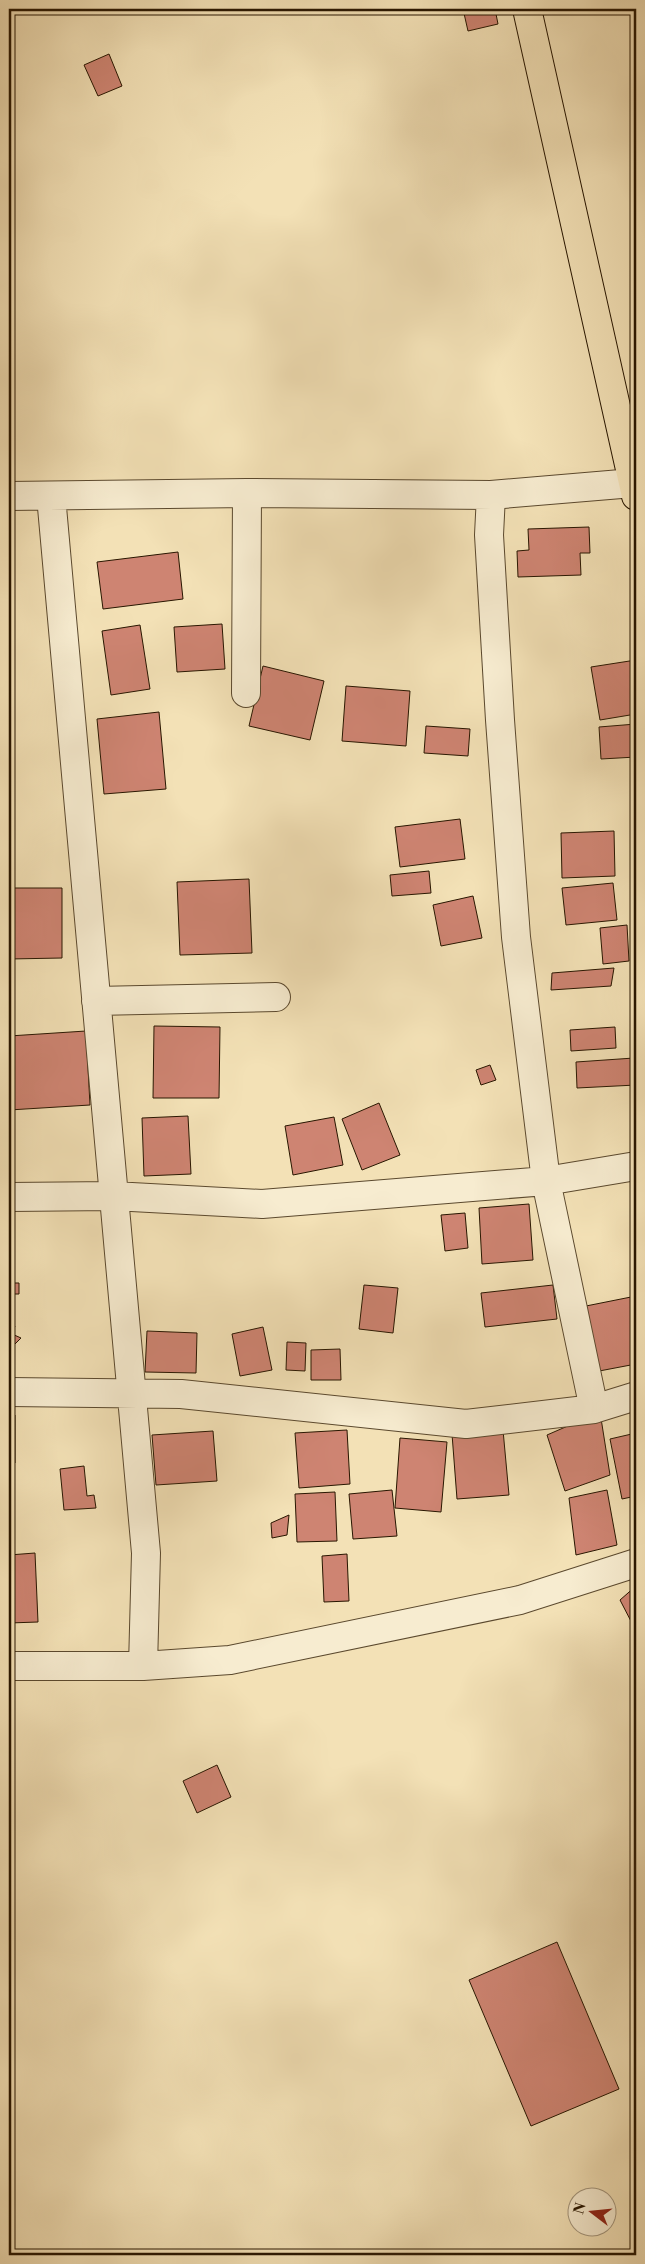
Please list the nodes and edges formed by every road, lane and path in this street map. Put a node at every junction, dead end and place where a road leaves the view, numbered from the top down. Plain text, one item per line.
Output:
1 (527, 9) edge
2 (634, 490) edge
3 (247, 493) junction
4 (491, 495) junction
5 (9, 496) edge
6 (51, 496) junction
7 (246, 693) dead end
8 (276, 996) dead end
9 (96, 1001) junction
10 (636, 1166) edge
11 (546, 1181) junction
12 (113, 1196) junction
13 (9, 1197) edge
14 (9, 1392) edge
15 (132, 1394) junction
16 (636, 1396) edge
17 (594, 1409) junction
18 (636, 1563) edge
19 (9, 1666) edge
20 (144, 1666) junction

1 - 2 main road
2 - 4 street
3 - 4 street
3 - 6 street
3 - 7 street
4 - 11 street
5 - 6 street
6 - 9 street
8 - 9 street
9 - 12 street
10 - 11 street
11 - 12 street
11 - 17 street
12 - 13 street
12 - 15 street
14 - 15 street
15 - 17 street
15 - 20 street
16 - 17 street
18 - 20 street
19 - 20 street

